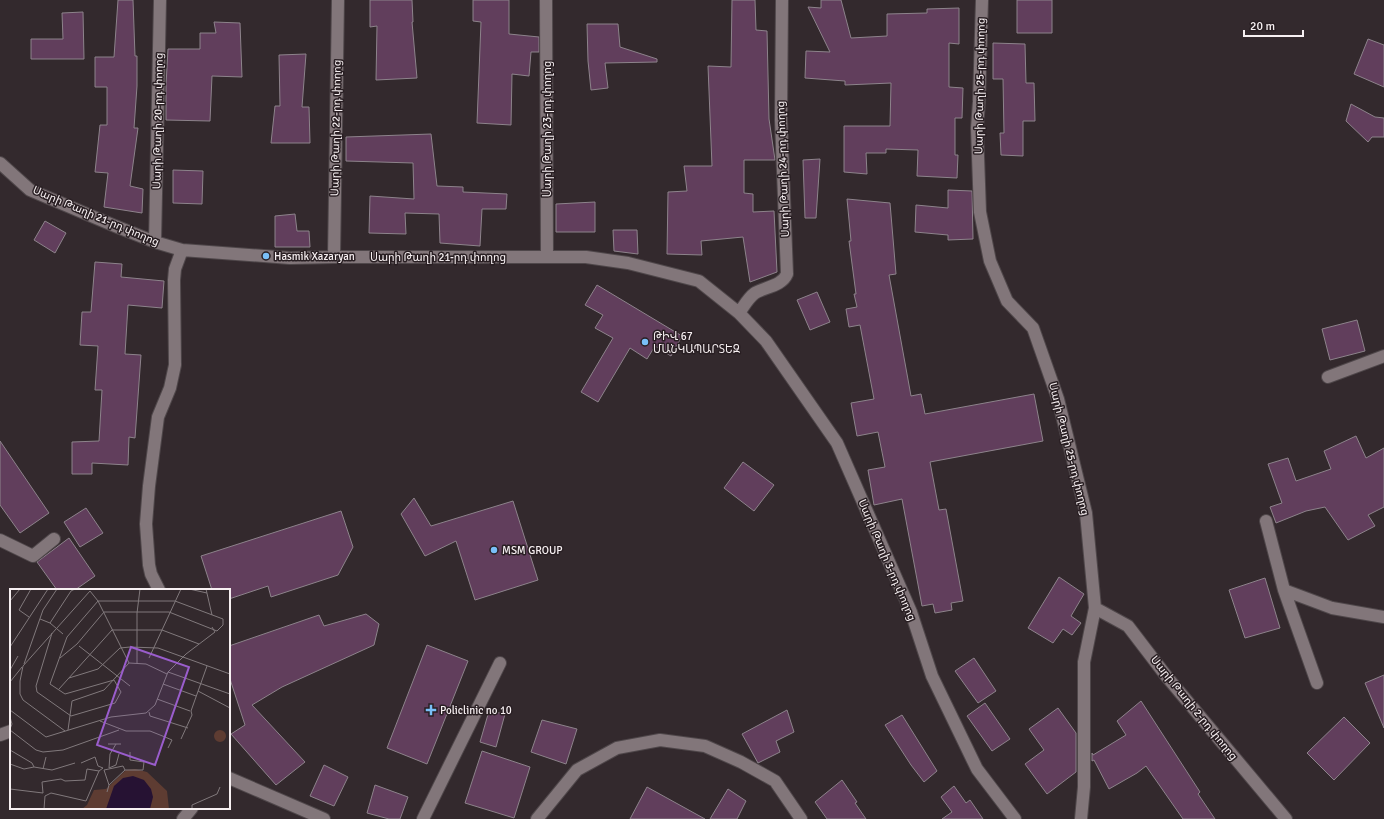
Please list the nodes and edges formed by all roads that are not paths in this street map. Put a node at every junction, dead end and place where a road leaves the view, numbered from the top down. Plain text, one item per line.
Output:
1 (160, 0) edge
2 (338, 0) edge
3 (546, 0) edge
4 (782, 0) edge
5 (982, 0) edge
6 (0, 163) edge
7 (155, 242) junction
8 (182, 250) junction
9 (334, 257) junction
10 (547, 257) junction
11 (739, 313) junction
12 (1384, 356) edge
13 (1328, 377) dead end
14 (1266, 521) dead end
15 (54, 539) dead end
16 (0, 540) edge
17 (158, 589) edge
18 (1284, 590) junction
19 (1095, 608) junction
20 (1384, 617) edge
21 (500, 663) dead end
22 (1317, 683) dead end
23 (10, 730) edge
24 (0, 735) edge
25 (230, 778) edge
26 (191, 809) edge
27 (183, 819) edge
28 (324, 819) edge
29 (423, 819) edge
30 (537, 819) edge
31 (801, 819) edge
32 (1015, 819) edge
33 (1082, 819) edge
34 (1286, 819) edge

1 - 7 street, Սարի Թաղի 20-րդ փողոց
2 - 9 street, Սարի Թաղի 22-րդ փողոց
3 - 10 street, Սարի Թաղի 23-րդ փողոց
4 - 11 street, Սարի Թաղի 24-րդ փողոց
5 - 19 street, Սարի Թաղի 25-րդ փողոց
6 - 7 street, Սարի Թաղի 21-րդ փողոց
7 - 8 street, Սարի Թաղի 21-րդ փողոց
8 - 9 street, Սարի Թաղի 21-րդ փողոց
8 - 17 street
9 - 10 street, Սարի Թաղի 21-րդ փողոց
10 - 11 street, Սարի Թաղի 21-րդ փողոց
11 - 32 street, Սարի Թաղի 3-րդ փողոց
12 - 13 street
14 - 18 street
15 - 16 street
18 - 20 street
18 - 22 street
19 - 33 street, Սարի Թաղի 25-րդ փողոց
19 - 34 street, Սարի Թաղի 2-րդ փողոց
21 - 29 street
23 - 24 street
25 - 28 street
26 - 27 street
30 - 31 street

